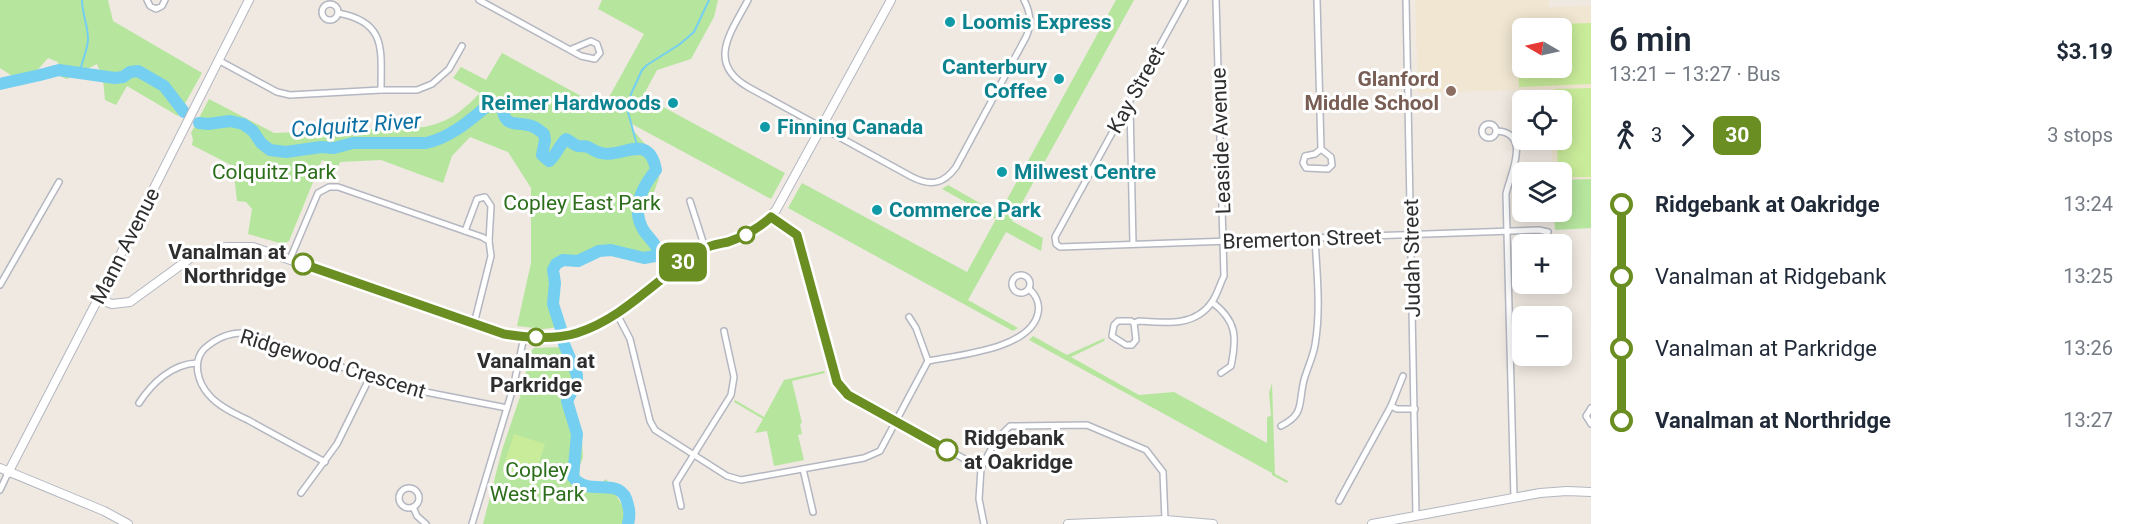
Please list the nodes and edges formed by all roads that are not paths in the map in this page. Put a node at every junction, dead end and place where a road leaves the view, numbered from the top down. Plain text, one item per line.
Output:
1 (147, 0) edge
2 (165, 0) edge
3 (249, 0) edge
4 (748, 0) edge
5 (891, 0) edge
6 (1023, 0) edge
7 (1185, 0) edge
8 (1216, 0) edge
9 (1317, 0) edge
10 (1406, 0) edge
11 (483, 1) edge
12 (338, 13) dead end
13 (462, 46) dead end
14 (572, 49) junction
15 (219, 60) junction
16 (381, 90) junction
17 (1130, 103) junction
18 (821, 127) junction
19 (1497, 131) dead end
20 (1320, 148) junction
21 (59, 182) dead end
22 (690, 201) dead end
23 (771, 217) junction
24 (465, 231) junction
25 (1506, 232) junction
26 (1548, 232) dead end
27 (1411, 235) junction
28 (1315, 239) junction
29 (489, 242) junction
30 (1224, 243) junction
31 (1056, 244) joint
32 (1133, 244) junction
33 (705, 248) junction
34 (290, 259) junction
35 (0, 285) edge
36 (1029, 289) dead end
37 (98, 299) junction
38 (1212, 303) junction
39 (617, 314) junction
40 (909, 317) dead end
41 (1134, 323) junction
42 (474, 324) junction
43 (724, 331) dead end
44 (524, 337) junction
45 (928, 361) junction
46 (197, 363) junction
47 (1221, 373) dead end
48 (1403, 376) dead end
49 (370, 377) junction
50 (139, 403) dead end
51 (1391, 406) junction
52 (507, 408) junction
53 (1591, 408) edge
54 (1415, 409) junction
55 (896, 422) junction
56 (1591, 424) edge
57 (1281, 426) dead end
58 (693, 456) junction
59 (325, 462) junction
60 (0, 468) edge
61 (981, 468) junction
62 (803, 469) junction
63 (8, 473) junction
64 (0, 490) edge
65 (1591, 492) edge
66 (301, 493) dead end
67 (1514, 498) junction
68 (1339, 501) dead end
69 (681, 506) dead end
70 (413, 507) dead end
71 (813, 512) dead end
72 (1416, 515) junction
73 (1166, 520) junction
74 (128, 524) edge
75 (426, 524) edge
76 (472, 524) edge
77 (984, 524) edge
78 (1068, 524) edge
79 (1213, 524) edge
80 (1372, 524) edge

1 - 2 street
3 - 15 street, Mann Avenue
4 - 18 street
5 - 18 street
6 - 18 street
7 - 17 street, Kay Street
8 - 30 street, Leaside Avenue
9 - 20 street
10 - 27 street, Judah Street
11 - 14 street
12 - 16 street
13 - 16 street
14 - 14 street
15 - 16 street
15 - 37 street, Mann Avenue
17 - 31 street, Kay Street
17 - 32 street
18 - 23 street
19 - 25 street
20 - 20 street
21 - 35 street
22 - 33 street
23 - 33 street
23 - 55 street
24 - 29 street
24 - 29 street
24 - 34 street
25 - 26 street, Bremerton Street
25 - 27 street, Bremerton Street
25 - 67 street
27 - 28 street, Bremerton Street
27 - 54 street, Judah Street
28 - 30 street, Bremerton Street
28 - 57 street
29 - 42 street
30 - 32 street, Bremerton Street
30 - 38 street, Leaside Avenue
31 - 32 street, Bremerton Street
33 - 39 street
34 - 37 street
34 - 42 street
36 - 45 street
37 - 63 street, Mann Avenue
38 - 41 street
38 - 47 street
39 - 44 street
39 - 58 street
40 - 45 street
41 - 41 street
42 - 44 street
43 - 58 street
44 - 52 street
45 - 55 street
46 - 49 street, Ridgewood Crescent
46 - 50 street
46 - 59 street
48 - 51 street
49 - 52 street, Ridgewood Crescent
49 - 59 street
51 - 54 street
51 - 68 street
52 - 76 street
53 - 56 street
54 - 72 street, Judah Street
55 - 61 street
55 - 62 street
58 - 62 street
58 - 69 street
59 - 66 street
60 - 63 street
61 - 73 street
61 - 77 street
62 - 71 street
63 - 64 street, Mann Avenue
63 - 74 street
65 - 67 street
67 - 72 street
70 - 75 street
72 - 80 street
73 - 78 street
73 - 79 street

